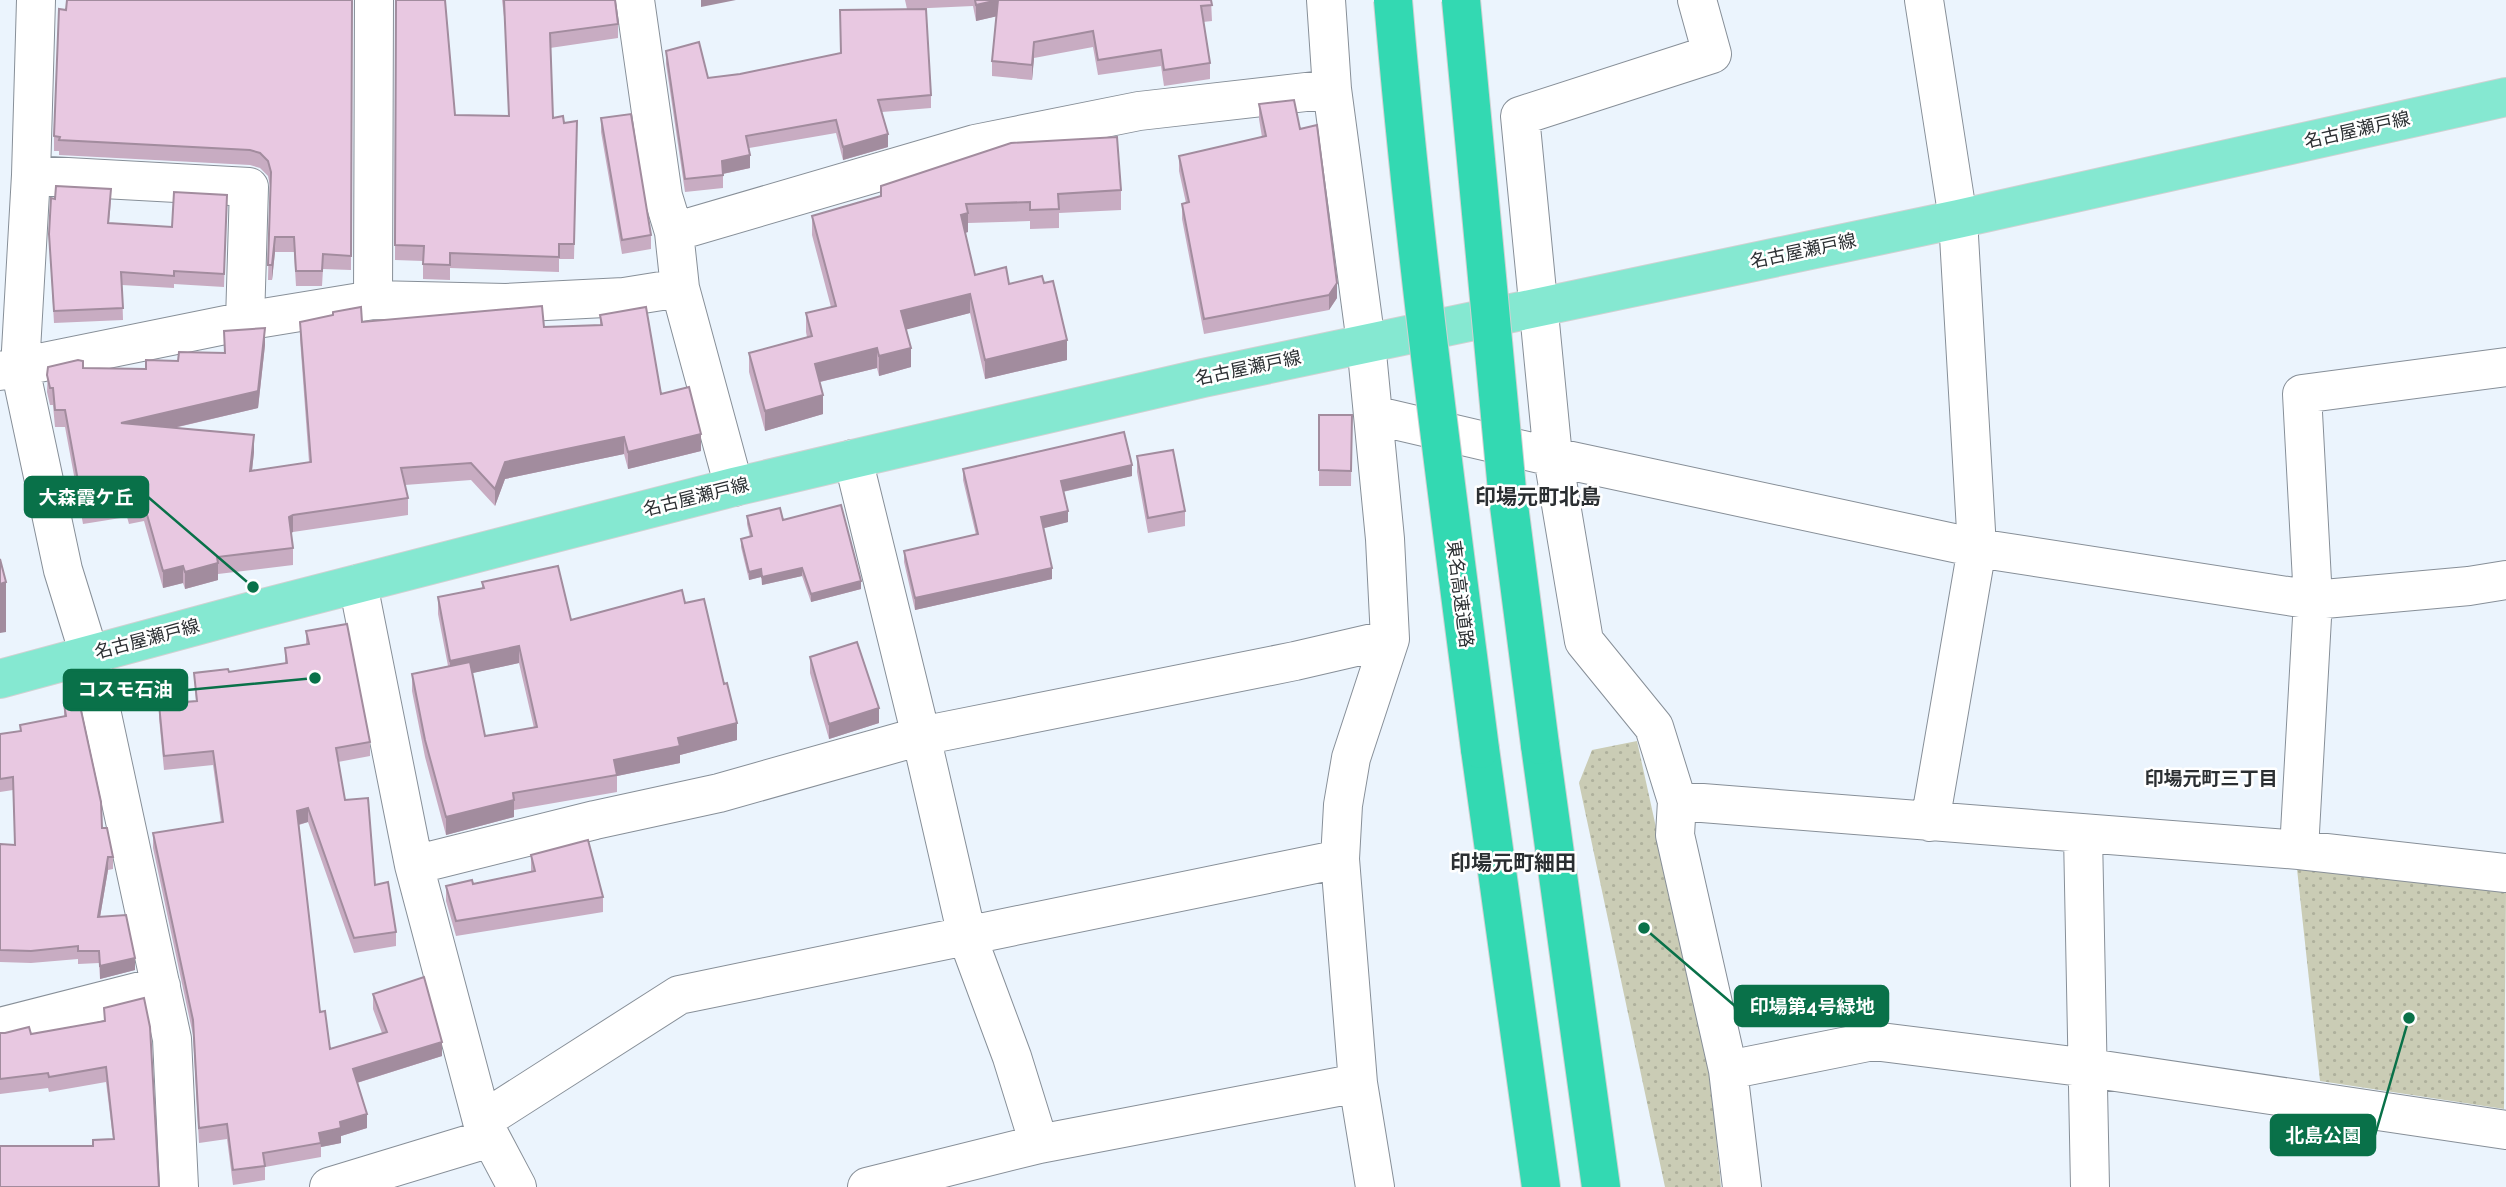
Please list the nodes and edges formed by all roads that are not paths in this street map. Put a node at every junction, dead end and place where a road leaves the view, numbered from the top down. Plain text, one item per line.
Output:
1 (36, 0) edge
2 (374, 0) edge
3 (635, 0) edge
4 (1326, 0) edge
5 (1393, 0) edge
6 (1461, 0) edge
7 (1697, 0) edge
8 (1924, 0) edge
9 (1332, 89) junction
10 (2506, 97) edge
11 (31, 176) junction
12 (1958, 219) junction
13 (674, 232) junction
14 (680, 288) junction
15 (373, 300) junction
16 (1537, 307) junction
17 (246, 321) junction
18 (1366, 343) junction
19 (2506, 367) edge
20 (10, 369) edge
21 (1373, 415) junction
22 (1553, 457) junction
23 (853, 459) junction
24 (734, 487) junction
25 (1977, 548) junction
26 (2506, 580) edge
27 (358, 584) junction
28 (2313, 600) junction
29 (1390, 639) junction
30 (89, 654) junction
31 (0, 679) edge
32 (921, 736) junction
33 (1677, 801) junction
34 (1930, 822) junction
35 (2083, 835) junction
36 (2299, 850) junction
37 (1340, 859) junction
38 (414, 865) junction
39 (2506, 873) edge
40 (967, 936) junction
41 (161, 986) junction
42 (0, 1027) edge
43 (2089, 1068) junction
44 (1728, 1070) junction
45 (1358, 1083) junction
46 (486, 1129) junction
47 (2506, 1130) edge
48 (1039, 1144) junction
49 (923, 1180) edge
50 (179, 1187) edge
51 (329, 1187) edge
52 (517, 1187) edge
53 (867, 1187) edge
54 (1375, 1187) edge
55 (1541, 1187) edge
56 (1601, 1187) edge
57 (1742, 1187) edge
58 (2090, 1187) edge

1 - 11 street
2 - 15 street
3 - 13 street
4 - 9 street
5 - 55 highway, 東名高速道路, bridge
6 - 56 highway, bridge
7 - 16 street
8 - 12 street
9 - 13 street
9 - 18 street
10 - 12 main road, 名古屋瀬戸線
11 - 17 street
11 - 20 street
12 - 16 main road, 名古屋瀬戸線
12 - 25 street
13 - 14 street
14 - 15 street
14 - 24 street
15 - 17 street
16 - 18 main road, 名古屋瀬戸線
16 - 22 street
17 - 20 street
18 - 21 street
18 - 23 main road, 名古屋瀬戸線
19 - 28 street
20 - 30 street
21 - 22 street
21 - 29 street
22 - 25 street
22 - 33 street
23 - 24 main road, 名古屋瀬戸線
23 - 32 street
24 - 27 main road, 名古屋瀬戸線
25 - 28 street
25 - 34 street
26 - 28 street
27 - 30 main road, 名古屋瀬戸線
27 - 38 street
28 - 36 street
29 - 32 street
29 - 37 street
30 - 31 main road, 名古屋瀬戸線
30 - 41 street
32 - 38 street
32 - 40 street
33 - 34 street
33 - 44 street
34 - 35 street
35 - 36 street
35 - 43 street
36 - 39 street
37 - 40 street
37 - 45 street
38 - 46 street
40 - 46 street
40 - 48 street
41 - 42 street
41 - 50 street
43 - 44 street
43 - 47 street
43 - 58 street
44 - 57 street
45 - 48 street
45 - 54 street
46 - 51 street
46 - 52 street
48 - 49 street
49 - 53 street

